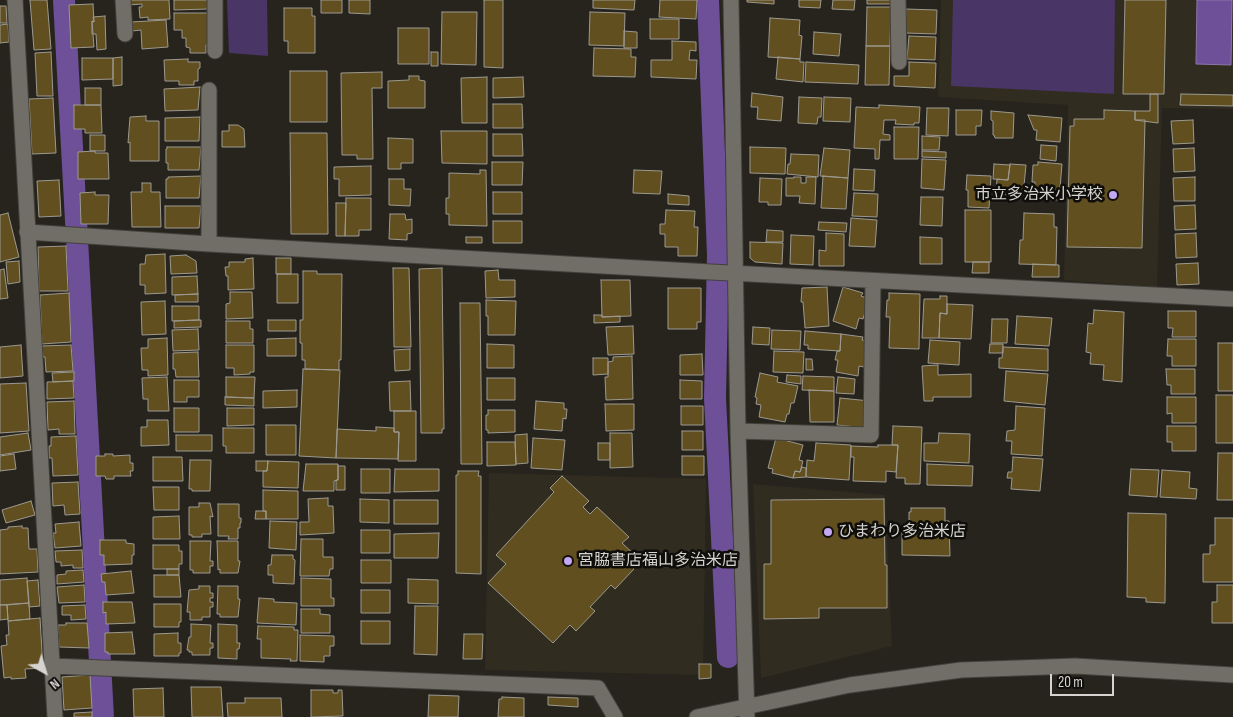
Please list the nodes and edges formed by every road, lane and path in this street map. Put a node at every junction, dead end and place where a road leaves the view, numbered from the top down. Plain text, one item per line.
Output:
1 (15, 0) edge
2 (123, 0) edge
3 (215, 0) edge
4 (731, 0) edge
5 (898, 0) edge
6 (125, 34) dead end
7 (215, 51) dead end
8 (899, 62) dead end
9 (208, 90) dead end
10 (27, 232) junction
11 (209, 244) junction
12 (732, 273) junction
13 (873, 281) junction
14 (1233, 299) edge
15 (738, 430) junction
16 (52, 666) junction
17 (1233, 675) edge
18 (747, 712) edge
19 (55, 717) edge
20 (615, 717) edge
21 (697, 717) edge

1 - 10 street
2 - 6 street
3 - 7 street
4 - 12 street
5 - 8 street
9 - 11 street
10 - 11 street
10 - 16 street
11 - 12 street
12 - 13 street
12 - 15 street
13 - 14 street
13 - 15 street
15 - 18 street
16 - 19 street
16 - 20 street
17 - 18 street
18 - 21 street

